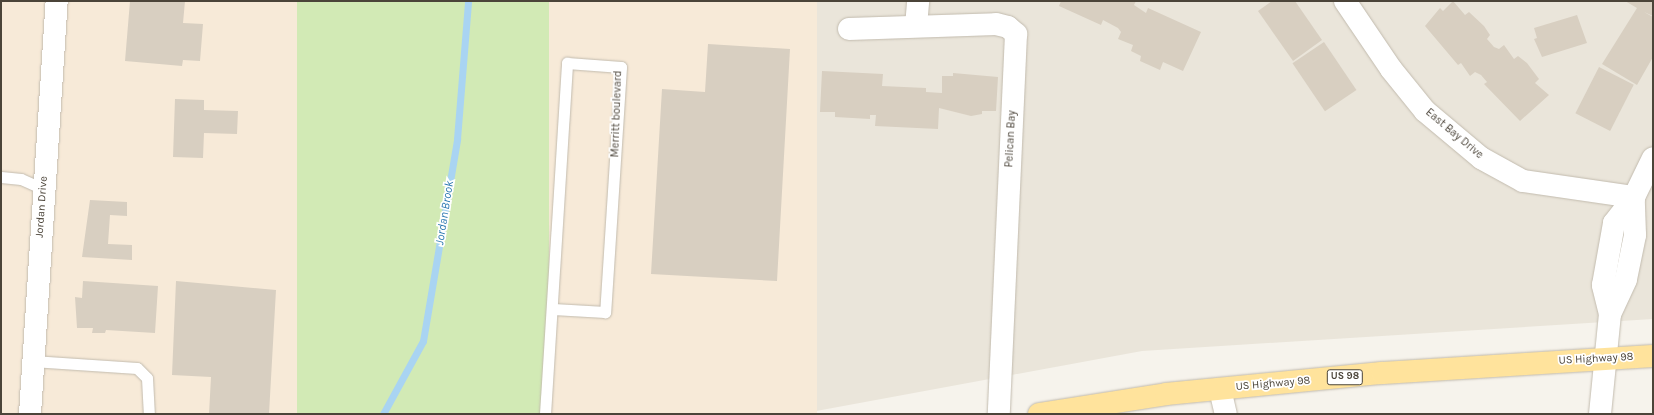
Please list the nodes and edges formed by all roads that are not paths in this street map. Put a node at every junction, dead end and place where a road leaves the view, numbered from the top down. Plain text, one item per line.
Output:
1 (57, 1) edge
2 (918, 1) edge
3 (1345, 1) edge
4 (916, 26) junction
5 (849, 29) dead end
6 (1653, 158) edge
7 (1, 177) edge
8 (43, 189) junction
9 (1634, 197) junction
10 (553, 309) junction
11 (1653, 356) edge
12 (1603, 357) junction
13 (32, 361) junction
14 (1220, 389) junction
15 (30, 414) edge
16 (149, 414) edge
17 (545, 414) edge
18 (999, 414) edge
19 (1039, 414) edge
20 (1226, 414) edge
21 (1600, 414) edge

1 - 8 street, Jordan Drive
2 - 4 street
3 - 9 street, East Bay Drive
4 - 5 street, Pelican Bay
4 - 18 street, Pelican Bay
6 - 9 street
7 - 8 lane
8 - 13 street, Jordan Drive
9 - 12 street
10 - 10 lane, Merritt boulevard
10 - 17 lane, Merritt boulevard
11 - 12 main road, US Highway 98 / US 98
12 - 14 main road, US Highway 98 / US 98
12 - 21 street
13 - 15 street, Jordan Drive
13 - 16 lane
14 - 19 main road, US Highway 98 / US 98
14 - 20 street

